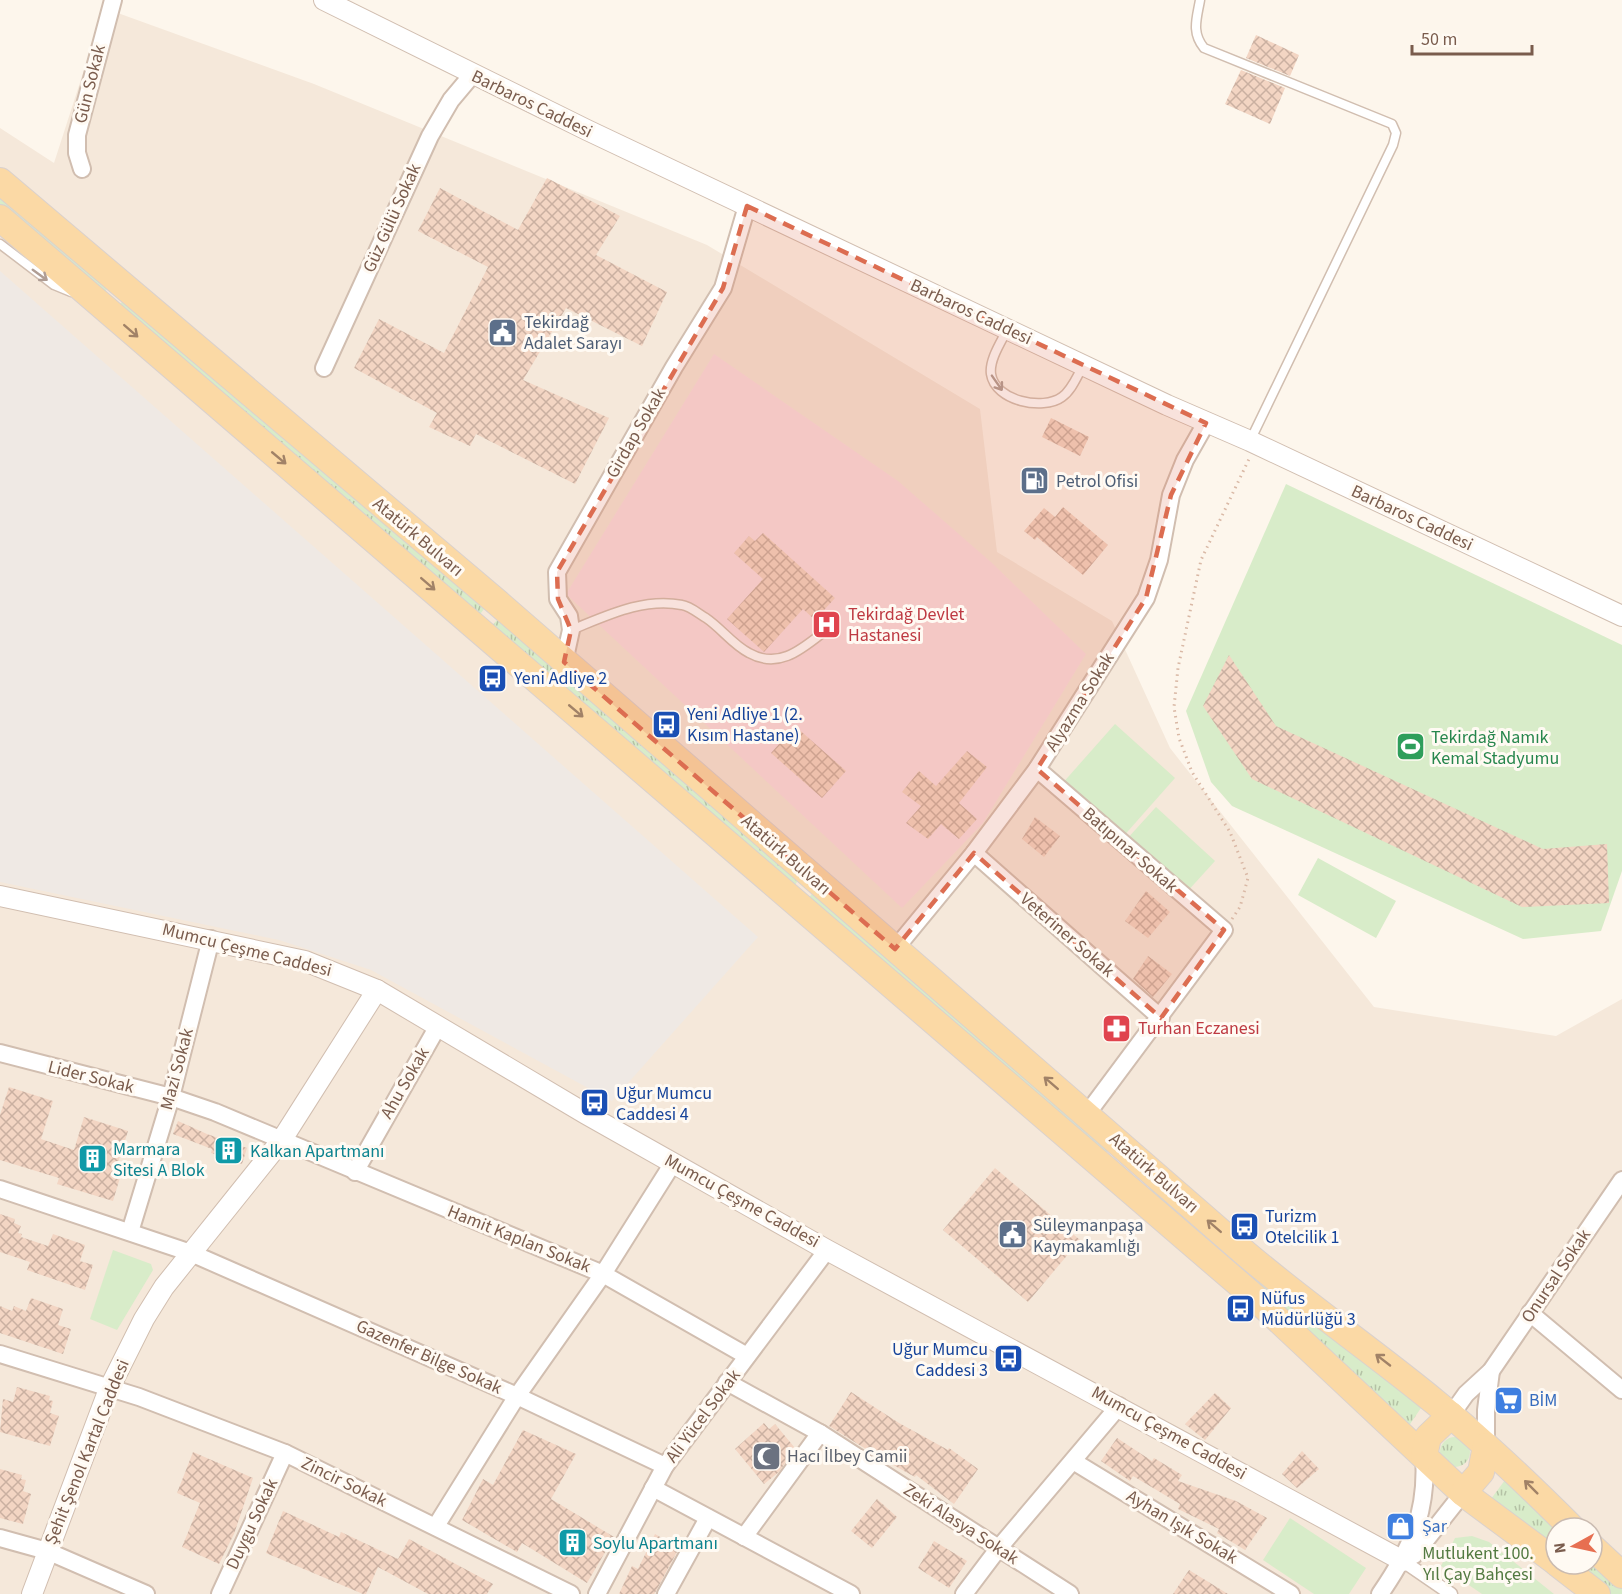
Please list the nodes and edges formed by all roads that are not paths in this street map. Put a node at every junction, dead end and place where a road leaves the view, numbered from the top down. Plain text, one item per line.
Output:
1 (113, 0) edge
2 (324, 0) edge
3 (1200, 0) edge
4 (472, 75) junction
5 (82, 169) dead end
6 (0, 181) edge
7 (747, 206) junction
8 (0, 218) edge
9 (0, 244) edge
10 (86, 293) junction
11 (1007, 330) junction
12 (1083, 366) junction
13 (324, 368) dead end
14 (1206, 423) junction
15 (1253, 443) junction
16 (1622, 616) edge
17 (830, 627) dead end
18 (571, 630) junction
19 (564, 662) junction
20 (1037, 769) junction
21 (974, 853) junction
22 (0, 896) edge
23 (211, 939) junction
24 (895, 949) junction
25 (378, 990) junction
26 (1161, 1018) junction
27 (438, 1026) junction
28 (0, 1053) edge
29 (171, 1097) junction
30 (1087, 1114) junction
31 (281, 1141) junction
32 (673, 1163) junction
33 (355, 1172) junction
34 (1622, 1180) edge
35 (0, 1189) edge
36 (130, 1232) junction
37 (827, 1250) junction
38 (191, 1253) junction
39 (603, 1274) junction
40 (1530, 1313) junction
41 (0, 1354) edge
42 (747, 1356) junction
43 (1491, 1371) junction
44 (727, 1382) junction
45 (1621, 1386) edge
46 (109, 1389) junction
47 (517, 1395) junction
48 (1119, 1406) junction
49 (1451, 1415) junction
50 (820, 1433) junction
51 (1486, 1446) junction
52 (285, 1453) junction
53 (1424, 1456) junction
54 (1073, 1461) junction
55 (664, 1466) junction
56 (653, 1488) junction
57 (1463, 1493) junction
58 (1559, 1516) edge
59 (708, 1518) junction
60 (436, 1526) junction
61 (744, 1537) junction
62 (0, 1538) edge
63 (998, 1549) junction
64 (47, 1551) junction
65 (1544, 1553) edge
66 (1604, 1558) edge
67 (1403, 1561) junction
68 (1622, 1575) edge
69 (1574, 1576) edge
70 (32, 1594) edge
71 (146, 1594) edge
72 (220, 1594) edge
73 (571, 1594) edge
74 (597, 1594) edge
75 (666, 1594) edge
76 (851, 1594) edge
77 (964, 1594) edge
78 (1070, 1594) edge
79 (1291, 1594) edge
80 (1380, 1594) edge
81 (1451, 1594) edge
82 (1597, 1594) edge

1 - 5 street, Gün Sokak
2 - 4 street, Barbaros Caddesi
3 - 15 lane
4 - 7 street, Barbaros Caddesi
4 - 13 street, Güz Gülü Sokak
6 - 19 main road, Atatürk Bulvarı
7 - 11 street, Barbaros Caddesi
7 - 18 street, Girdap Sokak
8 - 10 main road, Atatürk Bulvarı
9 -> 10 lane
10 -> 53 main road, Atatürk Bulvarı
11 - 12 street, Barbaros Caddesi
11 -> 12 lane
12 - 14 street, Barbaros Caddesi
14 - 15 street, Barbaros Caddesi
14 - 20 street, Alyazma Sokak
15 - 16 street, Barbaros Caddesi
17 - 18 lane
18 - 19 street
19 - 24 main road, Atatürk Bulvarı
20 - 21 street, Alyazma Sokak
20 - 26 street, Batıpınar Sokak
21 - 24 street, Alyazma Sokak
21 - 26 street, Veteriner Sokak
22 - 23 street, Mumcu Çeşme Caddesi
23 - 25 street, Mumcu Çeşme Caddesi
23 - 29 street, Mazi Sokak
30 -> 24 main road, Atatürk Bulvarı
25 - 27 street, Mumcu Çeşme Caddesi
25 - 31 street, Şehit Şenol Kartal Caddesi
26 - 30 street
27 - 32 street, Mumcu Çeşme Caddesi
27 - 33 street, Ahu Sokak
28 - 29 street, Lider Sokak
29 - 31 street, Lider Sokak
29 - 36 street, Mazi Sokak
49 -> 30 main road, Atatürk Bulvarı
31 - 33 street, Hamit Kaplan Sokak
31 - 38 street, Şehit Şenol Kartal Caddesi
32 - 37 street, Mumcu Çeşme Caddesi
32 - 39 street
33 - 39 street, Hamit Kaplan Sokak
34 - 40 street, Onursal Sokak
35 - 36 street, Gazenfer Bilge Sokak
36 - 38 street, Gazenfer Bilge Sokak
37 - 42 street, Ali Yücel Sokak
37 - 48 street, Mumcu Çeşme Caddesi
38 - 46 street, Şehit Şenol Kartal Caddesi
38 - 47 street, Gazenfer Bilge Sokak
39 - 42 street, Hamit Kaplan Sokak
39 - 47 street
40 - 43 street, Onursal Sokak
40 - 45 street
41 - 46 street, Zincir Sokak
42 - 44 street, Ali Yücel Sokak
43 - 49 street
43 - 51 street
44 - 50 street, Zeki Alasya Sokak
44 - 55 street, Ali Yücel Sokak
46 - 52 street, Zincir Sokak
46 - 64 street, Şehit Şenol Kartal Caddesi
47 - 55 street, Gazenfer Bilge Sokak
47 - 60 street
48 - 54 street
48 - 67 street, Mumcu Çeşme Caddesi
49 - 51 main road, Atatürk Bulvarı
49 - 53 main road
50 - 61 street
50 - 63 street, Zeki Alasya Sokak
51 - 57 main road
58 -> 51 main road, Atatürk Bulvarı
52 - 60 street, Zincir Sokak
52 - 72 street, Duygu Sokak
53 - 57 main road, Atatürk Bulvarı
53 - 67 street
54 - 63 street
54 - 79 street, Ayhan Işık Sokak
55 - 56 street, Ali Yücel Sokak
56 - 59 street
56 - 74 street, Ali Yücel Sokak
57 - 65 main road, Atatürk Bulvarı
57 - 67 street
59 - 61 street
59 - 75 street
60 - 73 street, Zincir Sokak
61 - 76 street
62 - 64 street
63 - 77 street
63 - 78 street, Zeki Alasya Sokak
64 - 70 street, Şehit Şenol Kartal Caddesi
64 - 71 street
66 - 68 main road
67 - 80 street
67 - 81 street, Mumcu Çeşme Caddesi
69 - 82 main road, Atatürk Bulvarı

